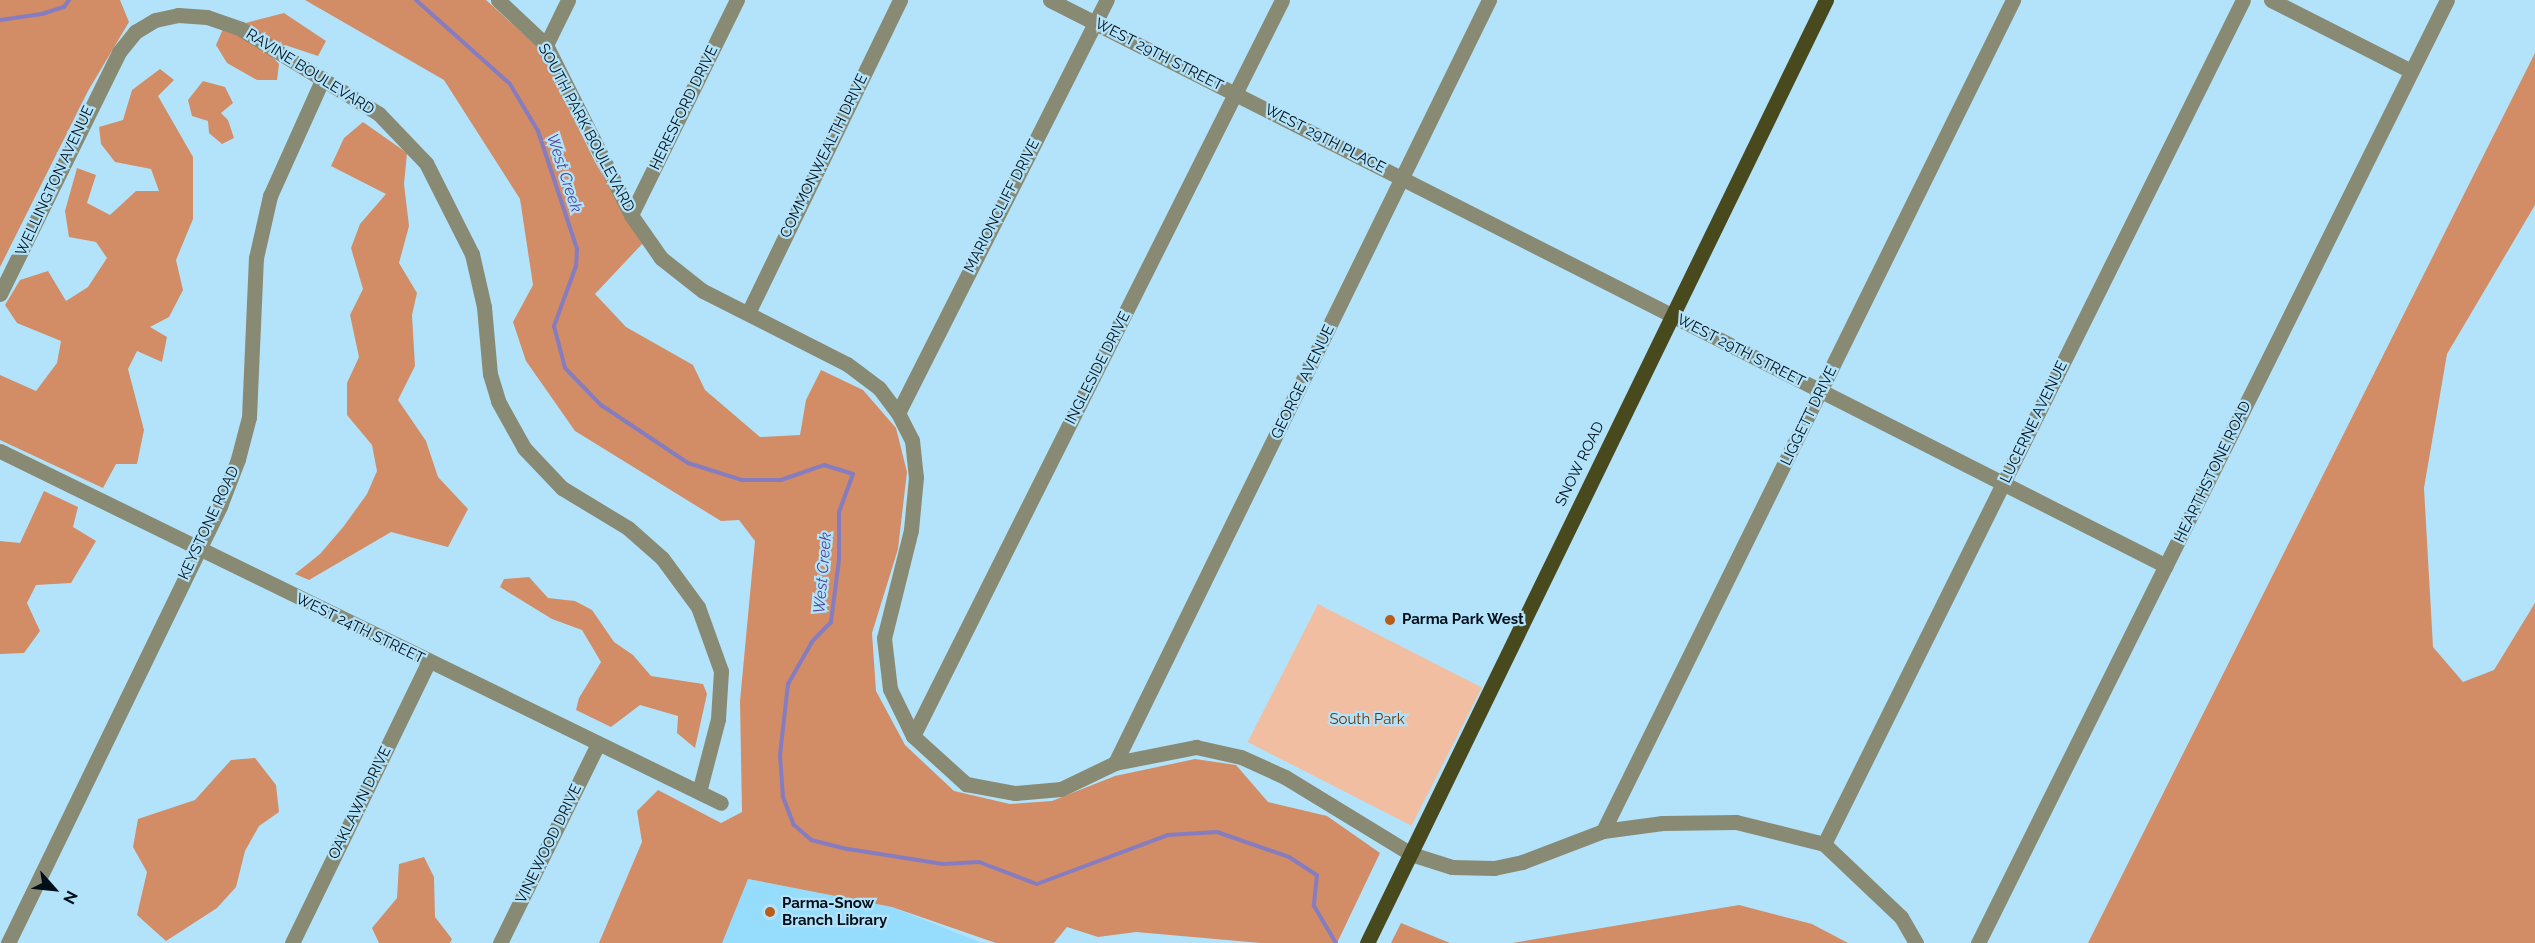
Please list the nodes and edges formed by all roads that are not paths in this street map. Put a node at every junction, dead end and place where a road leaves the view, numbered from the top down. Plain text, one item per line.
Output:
1 (498, 0) edge
2 (568, 0) edge
3 (737, 0) edge
4 (900, 0) edge
5 (1050, 0) edge
6 (1107, 0) edge
7 (1282, 0) edge
8 (1489, 0) edge
9 (1826, 0) edge
10 (2013, 0) edge
11 (2243, 0) edge
12 (2271, 0) edge
13 (2446, 0) edge
14 (1096, 23) junction
15 (546, 45) junction
16 (2411, 71) junction
17 (323, 78) junction
18 (1236, 94) junction
19 (93, 99) joint
20 (1408, 181) junction
21 (631, 215) junction
22 (0, 294) edge
23 (748, 311) junction
24 (1671, 316) junction
25 (1821, 392) junction
26 (898, 413) junction
27 (0, 452) edge
28 (2003, 484) junction
29 (198, 549) junction
30 (2166, 566) junction
31 (428, 663) junction
32 (914, 736) junction
33 (598, 744) junction
34 (1115, 763) junction
35 (699, 792) junction
36 (722, 803) dead end
37 (1603, 831) junction
38 (1824, 844) junction
39 (1411, 854) junction
40 (8, 943) edge
41 (292, 943) edge
42 (500, 943) edge
43 (1367, 943) edge
44 (1917, 943) edge
45 (1978, 943) edge

1 - 15 street, SOUTH PARK BOULEVARD
2 - 15 street
3 - 21 street, HERESFORD DRIVE
4 - 23 street, COMMONWEALTH DRIVE
5 - 14 street, WEST 29TH STREET
6 - 14 street, MARIONCLIFF DRIVE
7 - 18 street, INGLESIDE DRIVE
8 - 20 street, GEORGE AVENUE
9 - 24 main road, SNOW ROAD
10 - 25 street, LIGGETT DRIVE
11 - 28 street, LUCERNE AVENUE
12 - 16 street
13 - 16 street, HEARTHSTONE ROAD
14 - 18 street, WEST 29TH STREET
14 - 26 street, MARIONCLIFF DRIVE
15 - 21 street, SOUTH PARK BOULEVARD
16 - 30 street, HEARTHSTONE ROAD
17 - 19 street, RAVINE BOULEVARD
17 - 29 street, KEYSTONE ROAD
17 - 35 street, RAVINE BOULEVARD
18 - 20 street, WEST 29TH PLACE
18 - 32 street, INGLESIDE DRIVE
19 - 22 street, WELLINGTON AVENUE
20 - 24 street, WEST 29TH STREET
20 - 34 street, GEORGE AVENUE
21 - 23 street, SOUTH PARK BOULEVARD
23 - 26 street, SOUTH PARK BOULEVARD
24 - 25 street, WEST 29TH STREET
24 - 39 main road, SNOW ROAD
25 - 28 street, WEST 29TH STREET
25 - 37 street, LIGGETT DRIVE
26 - 32 street, SOUTH PARK BOULEVARD
27 - 29 street, WEST 24TH STREET
28 - 30 street, WEST 29TH STREET
28 - 38 street, LUCERNE AVENUE
29 - 31 street, WEST 24TH STREET
29 - 40 street, KEYSTONE ROAD
30 - 45 street, HEARTHSTONE ROAD
31 - 33 street, WEST 24TH STREET
31 - 41 street, OAKLAWN DRIVE
32 - 34 street, SOUTH PARK BOULEVARD
33 - 35 street, WEST 24TH STREET
33 - 42 street, VINEWOOD DRIVE
34 - 39 street, SOUTH PARK BOULEVARD
35 - 36 street, WEST 24TH STREET
37 - 38 street, SOUTH PARK BOULEVARD
37 - 39 street, SOUTH PARK BOULEVARD
38 - 44 street, SOUTH PARK BOULEVARD
39 - 43 main road, SNOW ROAD

